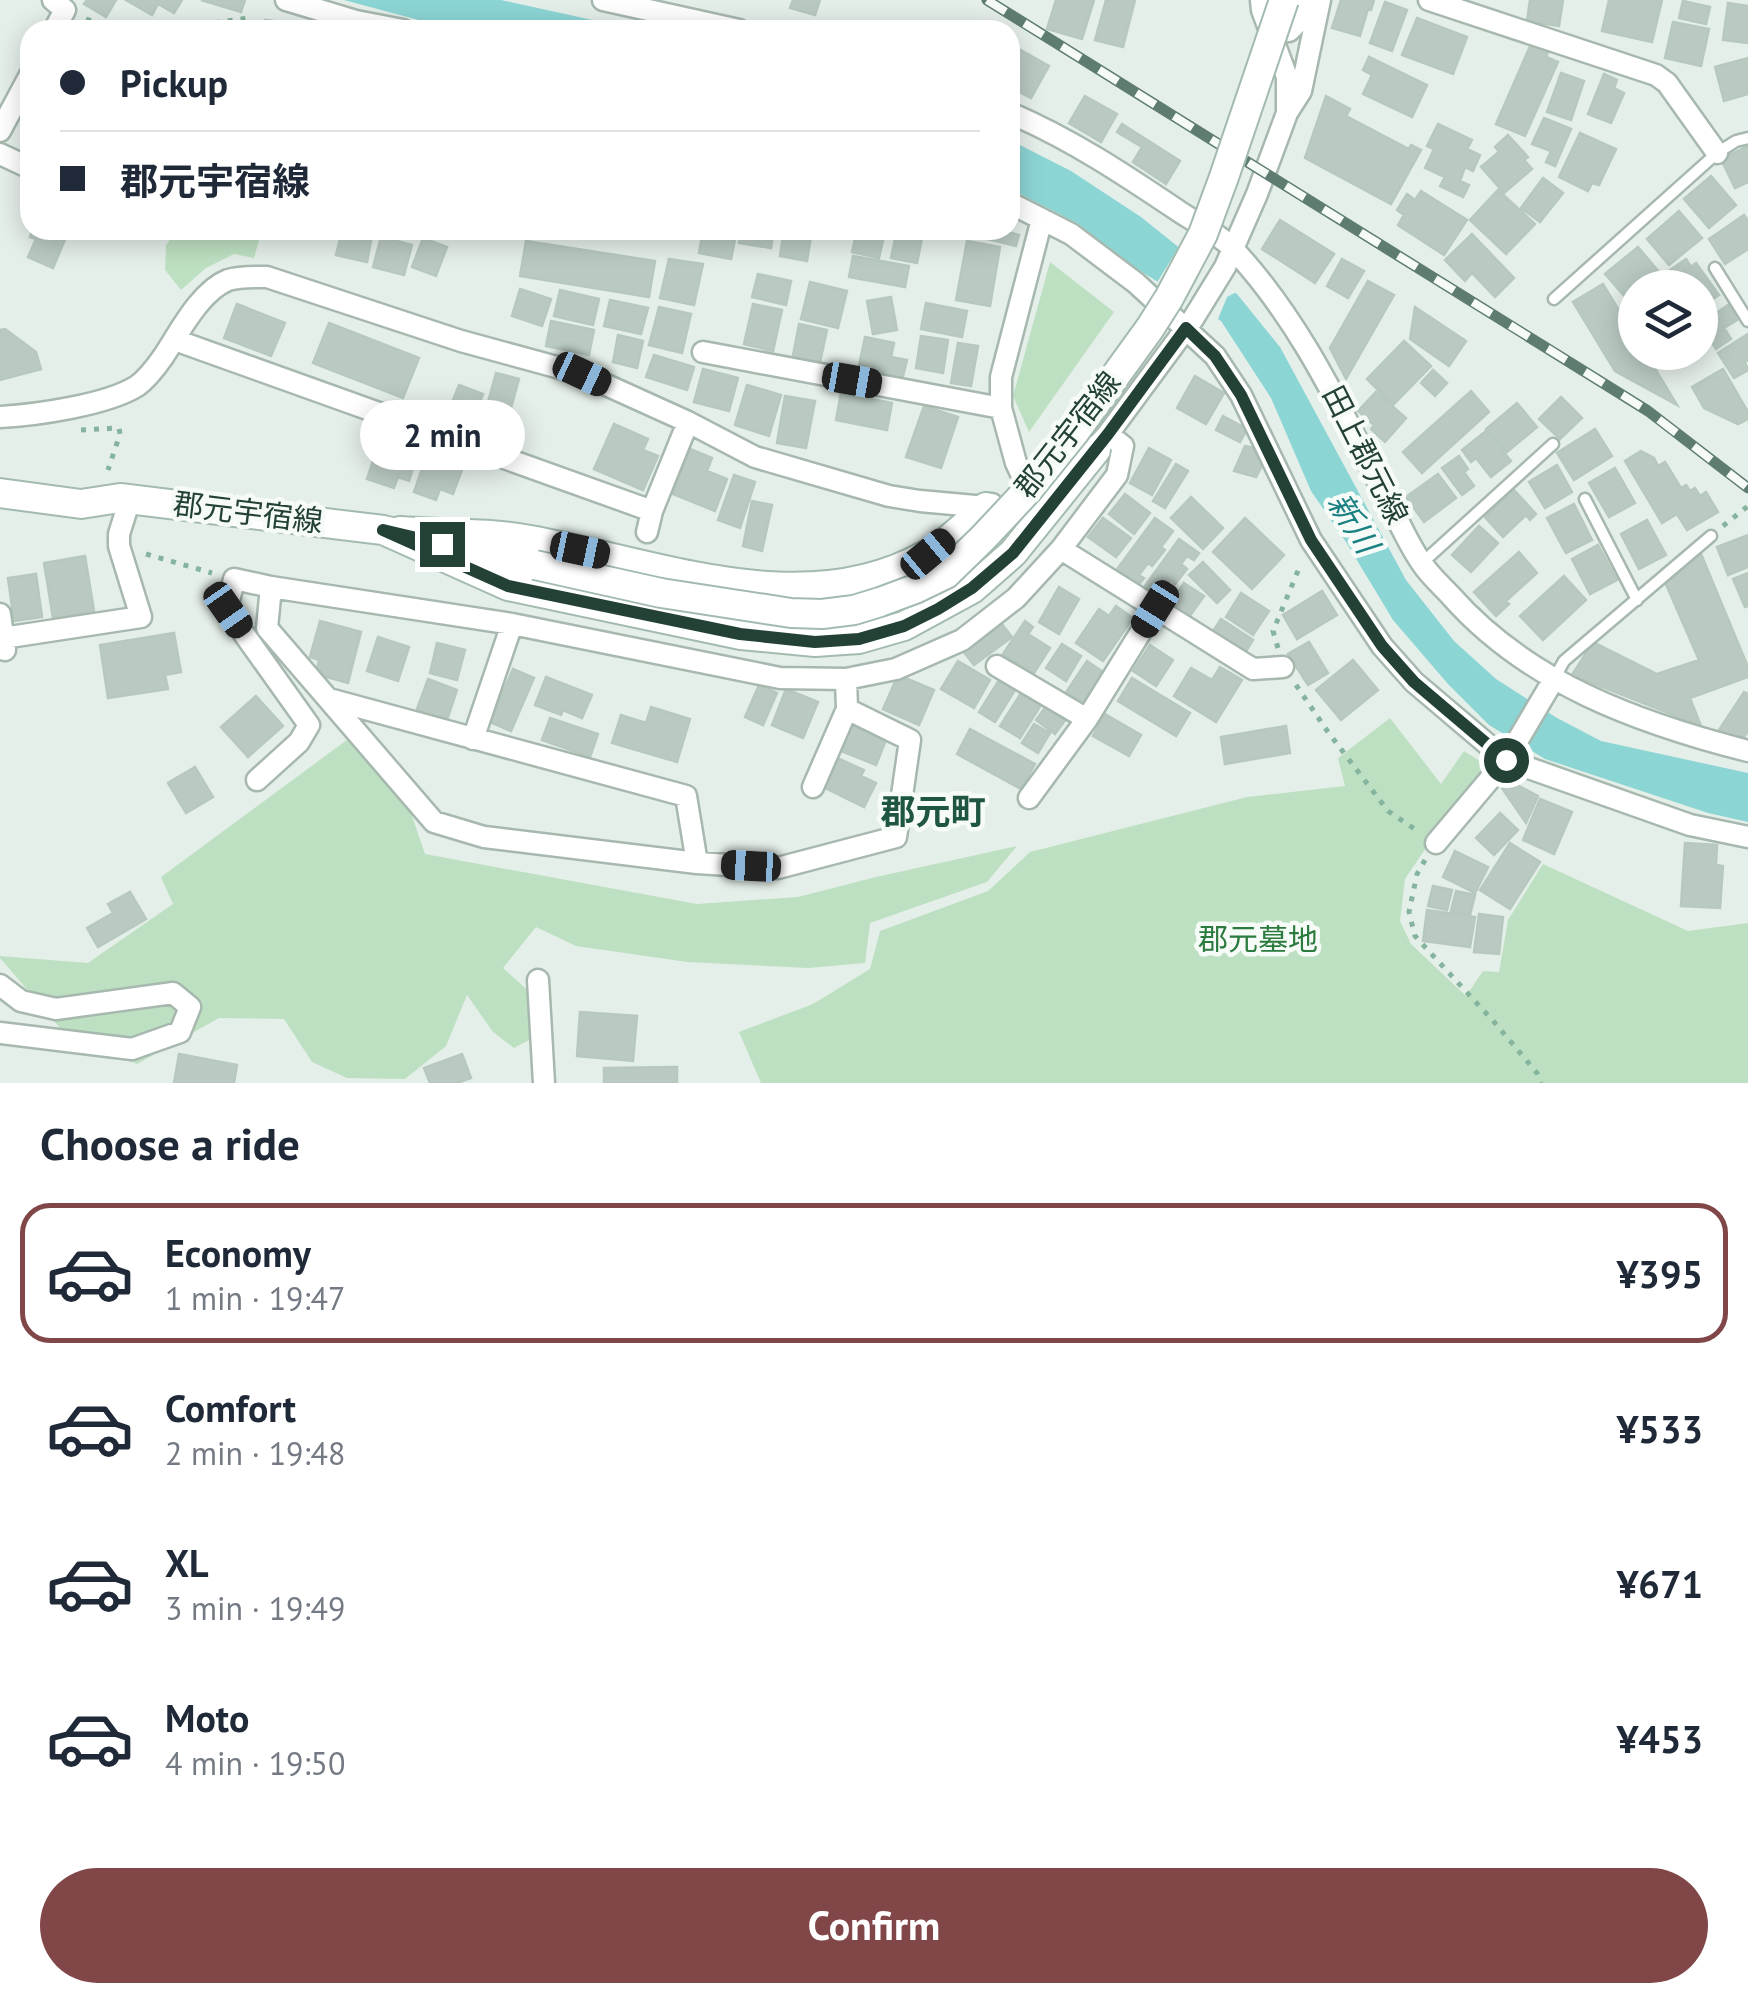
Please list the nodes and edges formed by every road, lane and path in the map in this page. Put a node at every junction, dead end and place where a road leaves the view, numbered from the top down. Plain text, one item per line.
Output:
1 (286, 0) edge
2 (603, 0) edge
3 (1261, 0) edge
4 (1284, 0) edge
5 (1310, 0) edge
6 (1320, 0) edge
7 (1429, 0) edge
8 (59, 5) edge
9 (250, 18) dead end
10 (91, 20) edge
11 (230, 20) edge
12 (353, 20) edge
13 (694, 20) edge
14 (1268, 24) junction
15 (20, 94) edge
16 (1287, 114) junction
17 (1020, 117) edge
18 (0, 131) edge
19 (1748, 138) edge
20 (1718, 154) junction
21 (1020, 209) edge
22 (1042, 219) junction
23 (1229, 257) junction
24 (1715, 268) dead end
25 (1554, 299) dead end
26 (1748, 321) edge
27 (1190, 323) junction
28 (174, 340) junction
29 (703, 352) dead end
30 (1002, 408) junction
31 (0, 418) edge
32 (688, 422) junction
33 (75, 431) dead end
34 (1102, 442) junction
35 (1552, 444) dead end
36 (109, 467) dead end
37 (0, 475) edge
38 (1030, 490) junction
39 (0, 494) edge
40 (125, 498) junction
41 (1585, 499) dead end
42 (1748, 506) edge
43 (986, 507) junction
44 (383, 530) junction
45 (1712, 536) joint
46 (1311, 540) junction
47 (119, 546) junction
48 (1060, 549) junction
49 (1422, 564) junction
50 (234, 579) junction
51 (272, 587) junction
52 (1636, 600) junction
53 (1155, 609) junction
54 (0, 614) edge
55 (512, 624) junction
56 (2, 644) edge
57 (997, 666) dead end
58 (1284, 667) junction
59 (1554, 679) junction
60 (846, 680) junction
61 (327, 699) junction
62 (847, 709) junction
63 (1086, 719) junction
64 (473, 738) junction
65 (1748, 751) edge
66 (1506, 760) junction
67 (256, 780) dead end
68 (813, 787) dead end
69 (1029, 798) dead end
70 (1748, 837) edge
71 (1436, 843) junction
72 (697, 863) junction
73 (538, 980) dead end
74 (0, 985) edge
75 (0, 1033) edge
76 (544, 1083) edge
77 (1541, 1083) edge

1 - 12 street
2 - 13 street
3 - 14 street
4 - 44 street, 郡元宇宿線, bridge
5 - 14 street
6 - 16 street
7 - 20 street
8 - 10 path
9 - 11 path
14 - 16 street
15 - 18 street
16 - 23 street
17 - 23 street, 田上郡元線
19 - 20 lane
20 - 25 lane
21 - 22 street
22 - 27 street
22 - 30 street
23 - 27 street
23 - 49 street, 田上郡元線
24 - 26 lane
27 - 34 street
27 - 46 street
28 - 31 street
28 - 32 street
28 - 32 street
29 - 30 street
30 - 38 street
32 - 43 street
33 - 36 path
34 - 38 street
34 - 44 street
34 - 48 street
35 - 49 lane
37 - 40 street
38 - 43 street
39 - 40 street, 郡元宇宿線
40 - 44 street, 郡元宇宿線
40 - 47 street
41 - 52 lane
42 - 45 path
43 - 44 street
45 - 52 lane
46 - 58 path
46 - 66 street
47 - 50 path
47 - 56 street
48 - 53 street
48 - 60 street
49 - 59 street, 田上郡元線
50 - 51 street
50 - 67 street
51 - 55 street
51 - 61 street
52 - 59 lane
53 - 58 street
53 - 63 street
54 - 56 street
55 - 60 street
55 - 64 street
57 - 63 street
58 - 71 path
59 - 65 street, 田上郡元線
59 - 66 street
60 - 62 street
61 - 64 street
61 - 72 street
62 - 68 street
62 - 72 street
63 - 69 street
64 - 72 street
66 - 70 street
66 - 71 street
71 - 77 path
73 - 76 street
74 - 75 street

